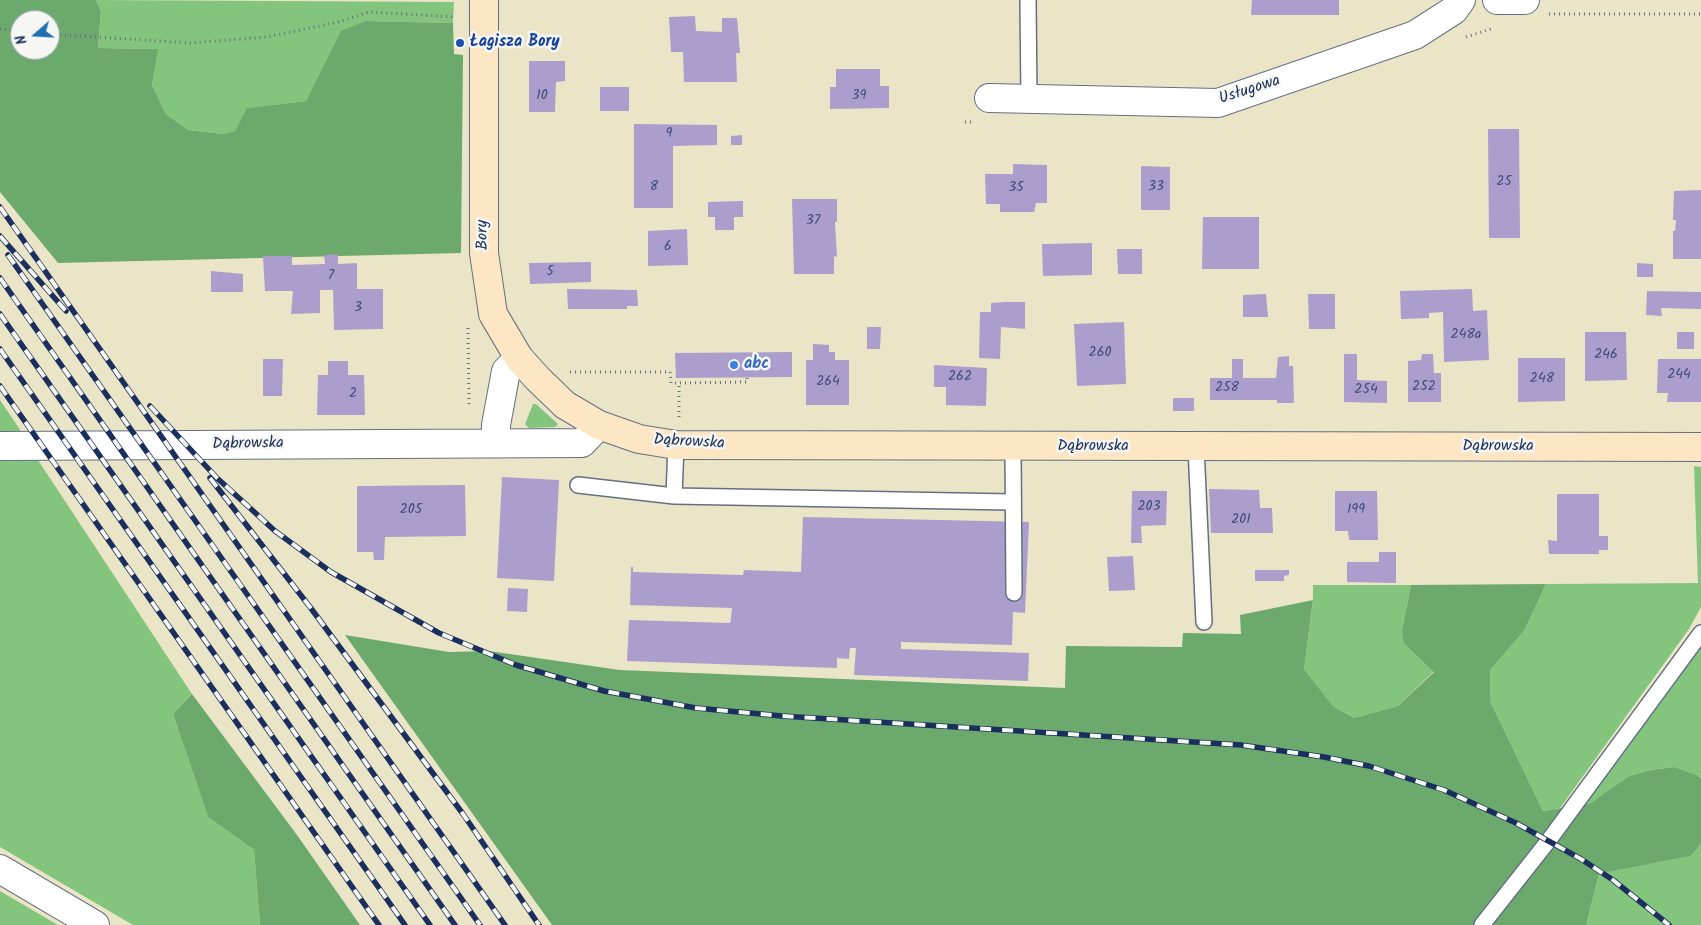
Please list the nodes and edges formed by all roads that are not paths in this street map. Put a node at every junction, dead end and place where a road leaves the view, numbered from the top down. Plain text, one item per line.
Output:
1 (1028, 0) edge
2 (1460, 0) edge
3 (484, 9) edge
4 (989, 98) dead end
5 (1029, 99) junction
6 (519, 358) junction
7 (599, 425) junction
8 (678, 432) junction
9 (496, 442) junction
10 (0, 446) edge
11 (1013, 447) junction
12 (1196, 447) junction
13 (1701, 447) edge
14 (578, 485) dead end
15 (674, 496) junction
16 (1012, 502) junction
17 (1014, 593) dead end
18 (1204, 622) dead end
19 (1701, 633) edge
20 (0, 869) edge
21 (95, 925) edge
22 (1482, 925) edge

1 - 5 lane
2 - 5 street, Usługowa
3 - 6 street, Bory
4 - 5 street, Usługowa
6 - 7 street, Bory
6 - 9 street
7 - 8 street, Dąbrowska
7 - 9 street, Dąbrowska
8 - 11 street, Dąbrowska
8 - 15 lane
9 - 10 street, Dąbrowska
11 - 12 street, Dąbrowska
11 - 16 lane
12 - 13 street, Dąbrowska
12 - 18 lane
14 - 15 lane
15 - 16 lane
16 - 17 lane
19 - 22 lane
20 - 21 street

